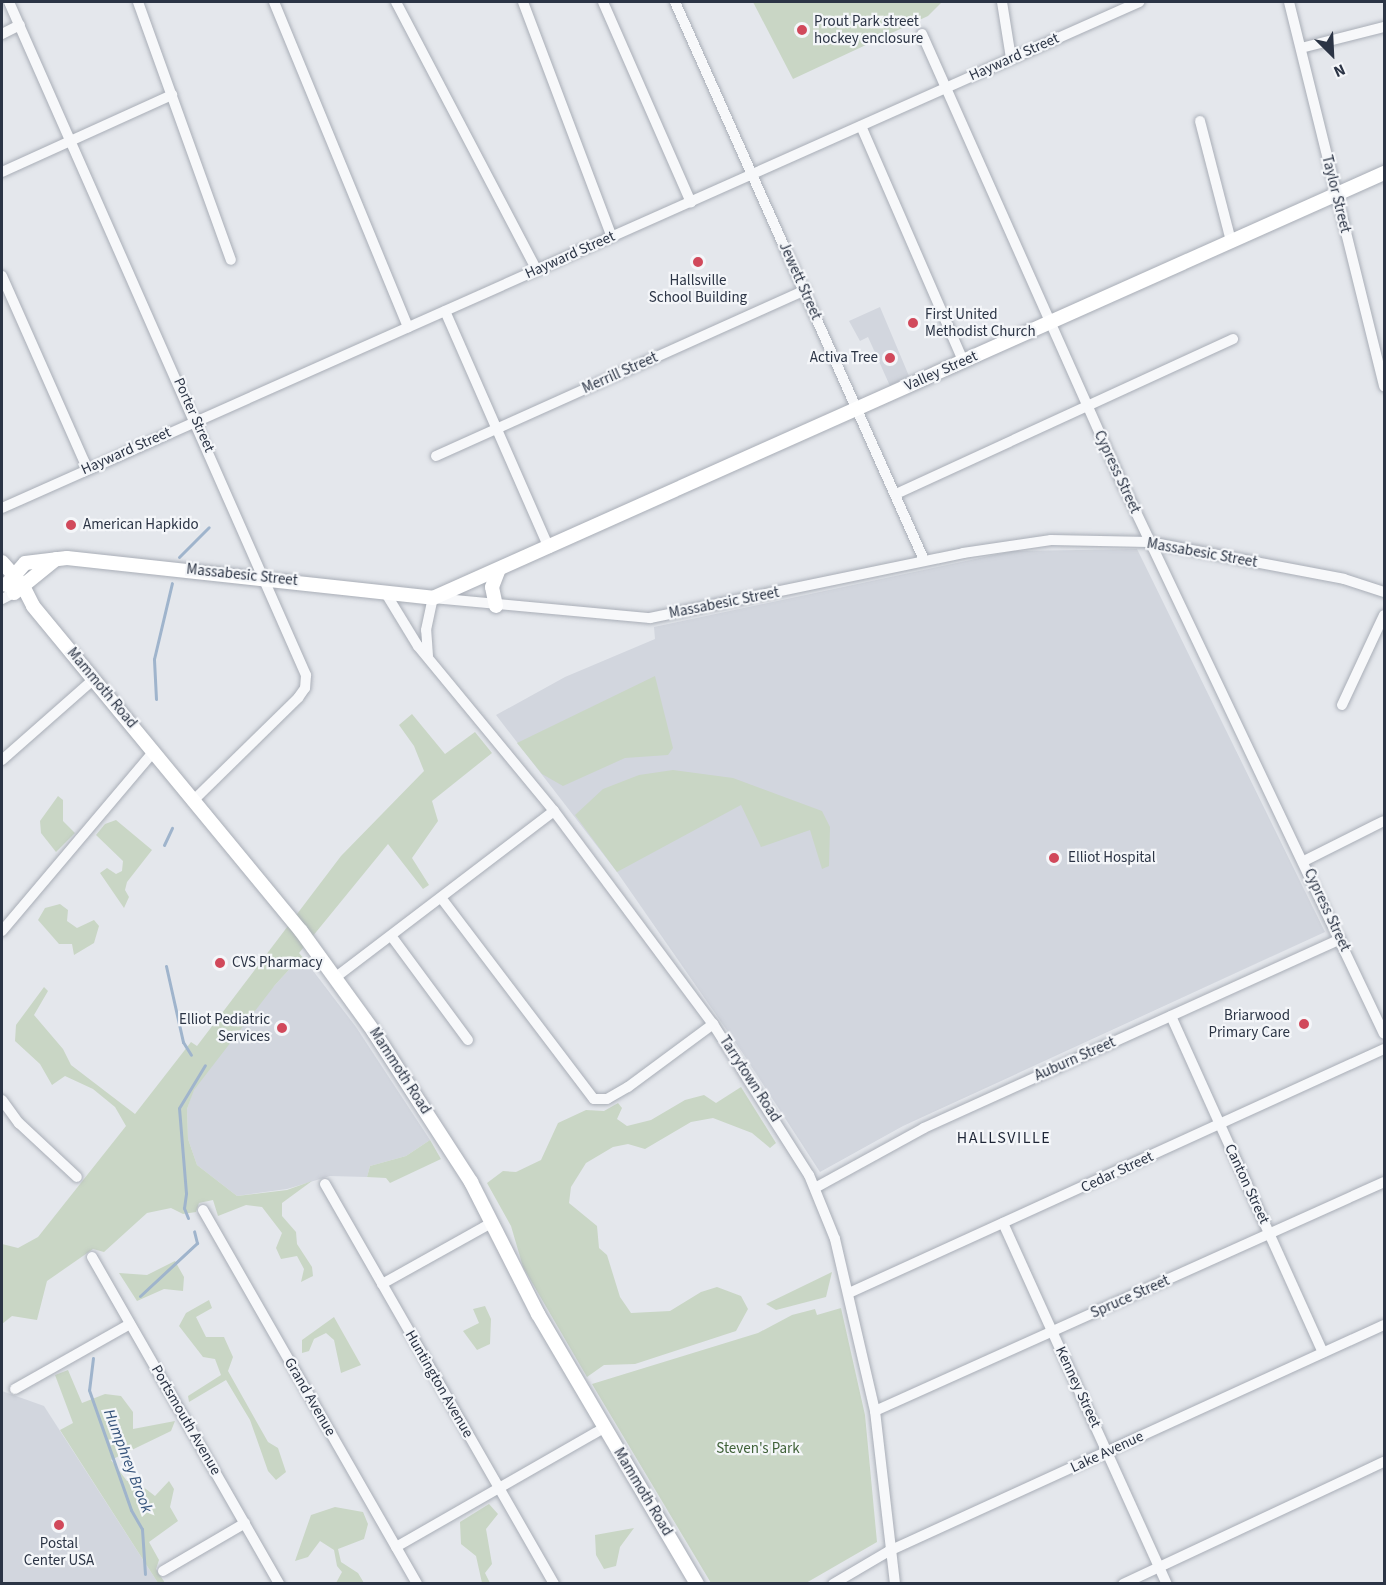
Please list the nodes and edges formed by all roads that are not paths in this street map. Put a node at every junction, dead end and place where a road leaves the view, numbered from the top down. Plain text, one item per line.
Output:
1 (9, 2) edge
2 (138, 2) edge
3 (274, 2) edge
4 (396, 2) edge
5 (523, 2) edge
6 (603, 2) edge
7 (675, 2) edge
8 (1002, 2) edge
9 (1138, 2) edge
10 (1289, 2) edge
11 (20, 25) junction
12 (1384, 27) edge
13 (2, 34) edge
14 (922, 34) dead end
15 (1301, 48) junction
16 (1011, 58) junction
17 (945, 88) junction
18 (172, 95) junction
19 (1200, 121) dead end
20 (861, 126) junction
21 (72, 140) junction
22 (2, 172) edge
23 (1384, 173) edge
24 (752, 174) junction
25 (1335, 195) junction
26 (691, 202) junction
27 (612, 237) junction
28 (1232, 241) junction
29 (231, 260) dead end
30 (537, 270) junction
31 (2, 276) edge
32 (805, 290) junction
33 (445, 311) junction
34 (1049, 324) junction
35 (408, 327) junction
36 (1233, 339) dead end
37 (963, 361) junction
38 (1384, 386) edge
39 (1086, 405) junction
40 (858, 407) junction
41 (196, 421) junction
42 (498, 428) junction
43 (436, 456) dead end
44 (87, 468) junction
45 (896, 494) junction
46 (2, 508) edge
47 (1149, 542) junction
48 (549, 548) junction
49 (924, 560) junction
50 (2, 562) edge
51 (498, 571) junction
52 (265, 577) junction
53 (9, 588) edge
54 (385, 592) junction
55 (1384, 592) edge
56 (433, 598) junction
57 (496, 606) junction
58 (1384, 615) edge
59 (428, 656) junction
60 (94, 679) junction
61 (1342, 705) dead end
62 (154, 751) junction
63 (2, 760) edge
64 (194, 800) junction
65 (554, 810) junction
66 (1384, 821) edge
67 (1304, 861) junction
68 (442, 899) junction
69 (2, 932) edge
70 (392, 937) junction
71 (1340, 939) junction
72 (336, 977) junction
73 (1171, 1016) junction
74 (713, 1024) junction
75 (1384, 1034) edge
76 (468, 1040) dead end
77 (1384, 1049) edge
78 (2, 1100) edge
79 (1220, 1125) junction
80 (78, 1177) dead end
81 (1384, 1182) edge
82 (325, 1184) dead end
83 (815, 1188) junction
84 (203, 1210) dead end
85 (493, 1222) junction
86 (1003, 1223) junction
87 (1270, 1234) junction
88 (92, 1257) dead end
89 (382, 1284) junction
90 (849, 1293) junction
91 (130, 1324) junction
92 (1384, 1325) edge
93 (1053, 1332) junction
94 (1323, 1352) junction
95 (15, 1389) dead end
96 (875, 1411) junction
97 (604, 1428) junction
98 (1108, 1452) junction
99 (1384, 1462) edge
100 (499, 1488) junction
101 (245, 1523) junction
102 (396, 1547) junction
103 (889, 1551) junction
104 (1160, 1566) junction
105 (163, 1571) dead end
106 (279, 1584) edge
107 (417, 1584) edge
108 (554, 1584) edge
109 (698, 1584) edge
110 (833, 1584) edge
111 (895, 1584) edge
112 (1123, 1584) edge
113 (1167, 1584) edge

1 - 11 street, Porter Street
2 - 18 street
3 - 35 street
4 - 30 street
5 - 27 street
6 - 26 street
7 - 24 street, Jewett Street
8 - 16 street
9 - 16 street, Hayward Street
10 - 15 street, Taylor Street
11 - 13 street
11 - 21 street, Porter Street
12 - 15 street
14 - 17 street, Cypress Street
15 - 25 street, Taylor Street
16 - 17 street, Hayward Street
17 - 20 street, Hayward Street
17 - 34 street, Cypress Street
18 - 21 street
18 - 29 street
19 - 28 street
20 - 24 street, Hayward Street
20 - 37 street
21 - 22 street
21 - 41 street, Porter Street
23 - 25 main road, Valley Street
24 - 26 street, Hayward Street
24 - 32 street, Jewett Street
25 - 28 main road, Valley Street
25 - 38 street, Taylor Street
26 - 27 street, Hayward Street
27 - 30 street, Hayward Street
28 - 34 main road, Valley Street
30 - 33 street, Hayward Street
31 - 44 street
32 - 40 street, Jewett Street
32 - 42 street, Merrill Street
33 - 35 street, Hayward Street
33 - 42 street
34 - 37 main road, Valley Street
34 - 39 street, Cypress Street
35 - 41 street, Hayward Street
36 - 39 street
37 - 40 main road, Valley Street
39 - 45 street
39 - 47 street, Cypress Street
40 - 45 street, Jewett Street
40 - 48 main road, Valley Street
41 - 44 street, Hayward Street
41 - 52 street, Porter Street
42 - 43 street, Merrill Street
42 - 48 street
44 - 46 street, Hayward Street
45 - 49 street, Jewett Street
47 - 49 street, Massabesic Street
47 - 55 street, Massabesic Street
47 - 67 street, Cypress Street
48 - 51 main road, Valley Street
49 - 57 street, Massabesic Street
50 - 53 main road, Mammoth Road
51 - 56 main road, Valley Street
51 - 57 main road
52 - 53 main road, Massabesic Street
52 - 54 main road, Massabesic Street
52 - 64 street, Porter Street
53 - 60 main road, Mammoth Road
54 - 56 main road, Massabesic Street
54 - 59 street, Tarrytown Road
56 - 57 street, Massabesic Street
56 - 59 street
58 - 61 street
59 - 65 street, Tarrytown Road
60 - 62 main road, Mammoth Road
60 - 63 street
62 - 64 main road, Mammoth Road
62 - 69 street
64 - 72 main road, Mammoth Road
65 - 68 street
65 - 74 street, Tarrytown Road
66 - 67 street
67 - 71 street, Cypress Street
68 - 70 street
68 - 74 street
70 - 72 street
70 - 76 street
71 - 73 street, Auburn Street
71 - 75 street, Cypress Street
72 - 85 main road, Mammoth Road
73 - 79 street, Canton Street
73 - 83 street, Auburn Street
74 - 83 street, Tarrytown Road
77 - 79 street, Cedar Street
78 - 80 street
79 - 86 street, Cedar Street
79 - 87 street, Canton Street
81 - 87 street, Spruce Street
82 - 89 street, Huntington Avenue
83 - 90 street, Tarrytown Road
84 - 102 street, Grand Avenue
85 - 89 street
85 - 97 main road, Mammoth Road
86 - 90 street, Cedar Street
86 - 93 street, Kenney Street
87 - 93 street, Spruce Street
87 - 94 street, Canton Street
88 - 91 street, Portsmouth Avenue
89 - 100 street, Huntington Avenue
90 - 96 street, Tarrytown Road
91 - 95 street
91 - 101 street, Portsmouth Avenue
92 - 94 street, Lake Avenue
93 - 96 street, Spruce Street
93 - 98 street, Kenney Street
94 - 98 street, Lake Avenue
96 - 103 street, Tarrytown Road
97 - 100 street
97 - 109 main road, Mammoth Road
98 - 103 street, Lake Avenue
98 - 104 street, Kenney Street
99 - 104 street
100 - 102 street
100 - 108 street, Huntington Avenue
101 - 105 street
101 - 106 street, Portsmouth Avenue
102 - 107 street, Grand Avenue
103 - 110 street, Lake Avenue
103 - 111 street, Tarrytown Road
104 - 112 street
104 - 113 street, Kenney Street

